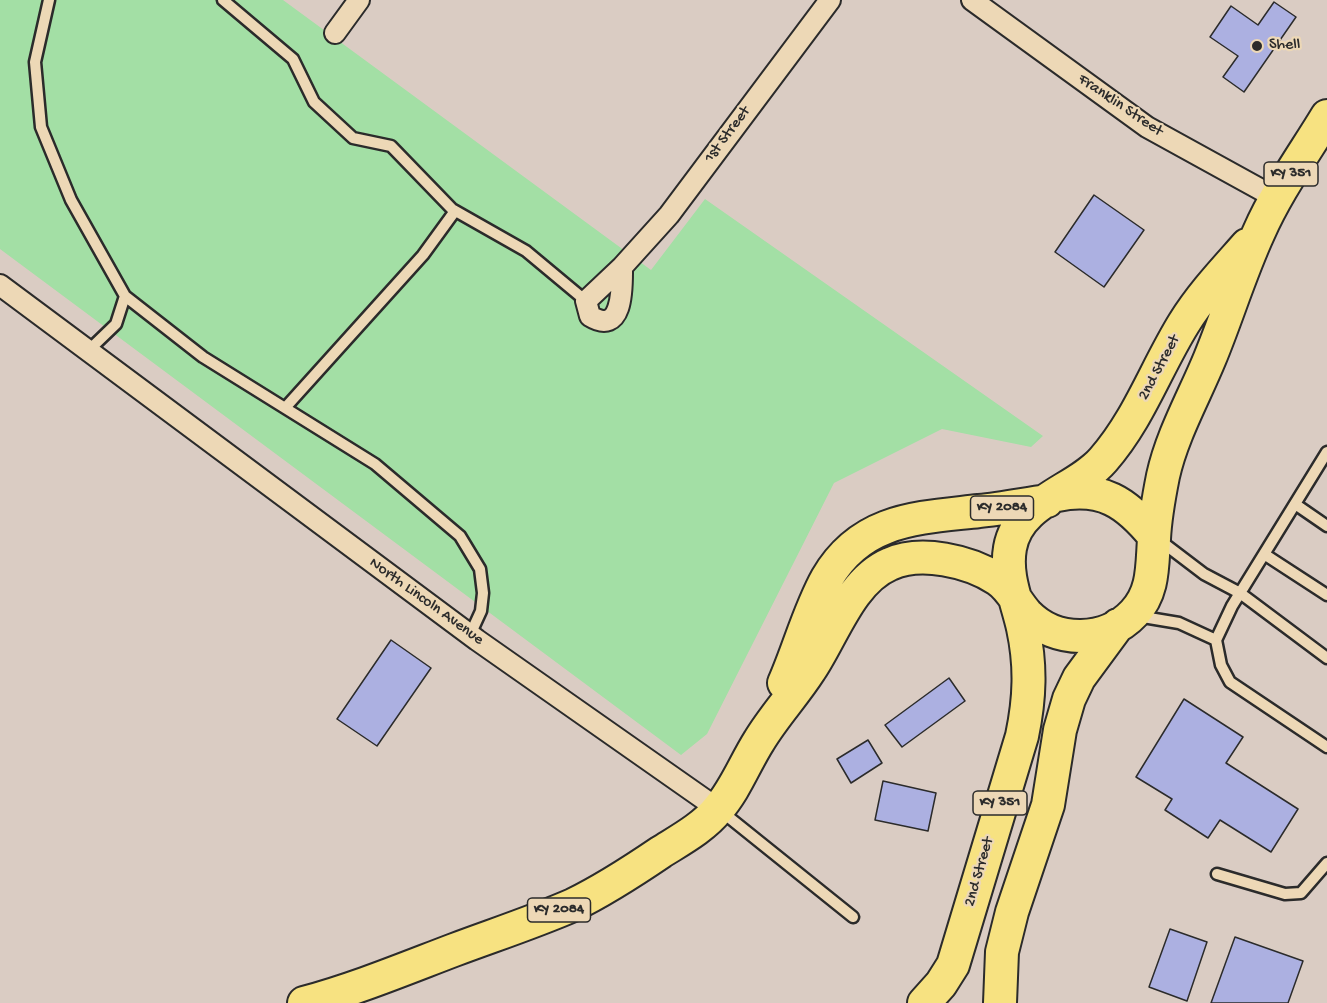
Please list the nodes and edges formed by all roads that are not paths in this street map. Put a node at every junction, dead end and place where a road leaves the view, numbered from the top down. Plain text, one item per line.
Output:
1 (49, 0) edge
2 (223, 0) edge
3 (359, 0) edge
4 (830, 0) edge
5 (972, 0) edge
6 (336, 33) dead end
7 (1327, 116) edge
8 (1276, 198) junction
9 (455, 211) junction
10 (1258, 233) junction
11 (622, 267) junction
12 (0, 285) edge
13 (125, 296) junction
14 (586, 300) junction
15 (87, 351) junction
16 (285, 408) junction
17 (1327, 452) edge
18 (1052, 498) junction
19 (1295, 504) junction
20 (1327, 526) edge
21 (1154, 536) junction
22 (1264, 554) junction
23 (1013, 593) junction
24 (1240, 593) junction
25 (1327, 595) edge
26 (1125, 620) junction
27 (470, 634) junction
28 (1216, 640) junction
29 (1327, 658) edge
30 (760, 739) junction
31 (1327, 747) edge
32 (718, 809) junction
33 (1327, 864) edge
34 (1217, 874) dead end
35 (853, 917) dead end
36 (304, 1003) edge
37 (924, 1003) edge
38 (1000, 1003) edge

1 - 13 lane
2 - 9 lane
3 - 6 street
4 - 11 street, 1st Street
5 - 8 street, Franklin Street
7 - 8 main road, 2nd Street / KY 351
8 - 10 main road, 2nd Street / KY 351
9 - 14 lane
9 - 16 lane
10 - 18 main road, 2nd Street / KY 351
10 - 21 main road, 2nd Street / KY 351
11 - 14 street, 1st Street
11 - 14 street
12 - 15 street, North Lincoln Avenue
13 - 15 lane
13 - 16 lane
15 - 27 street, North Lincoln Avenue
16 - 27 lane
17 - 19 lane
18 - 21 main road
18 - 23 main road, 2nd Street / KY 351
18 - 30 main road, KY 2084
19 - 20 lane
19 - 22 lane
21 - 24 lane
21 - 26 main road, 2nd Street / KY 351
22 - 24 lane
22 - 25 lane
23 - 26 main road, 2nd Street
23 - 30 main road, KY 2084
23 - 37 main road, 2nd Street / KY 351
24 - 28 lane
24 - 29 lane
26 - 28 lane
26 - 38 main road, 2nd Street / KY 351
27 - 32 street, North Lincoln Avenue
28 - 31 lane
30 - 32 main road, KY 2084
32 - 35 lane, North Lincoln Avenue
32 - 36 main road, KY 2084
33 - 34 lane

